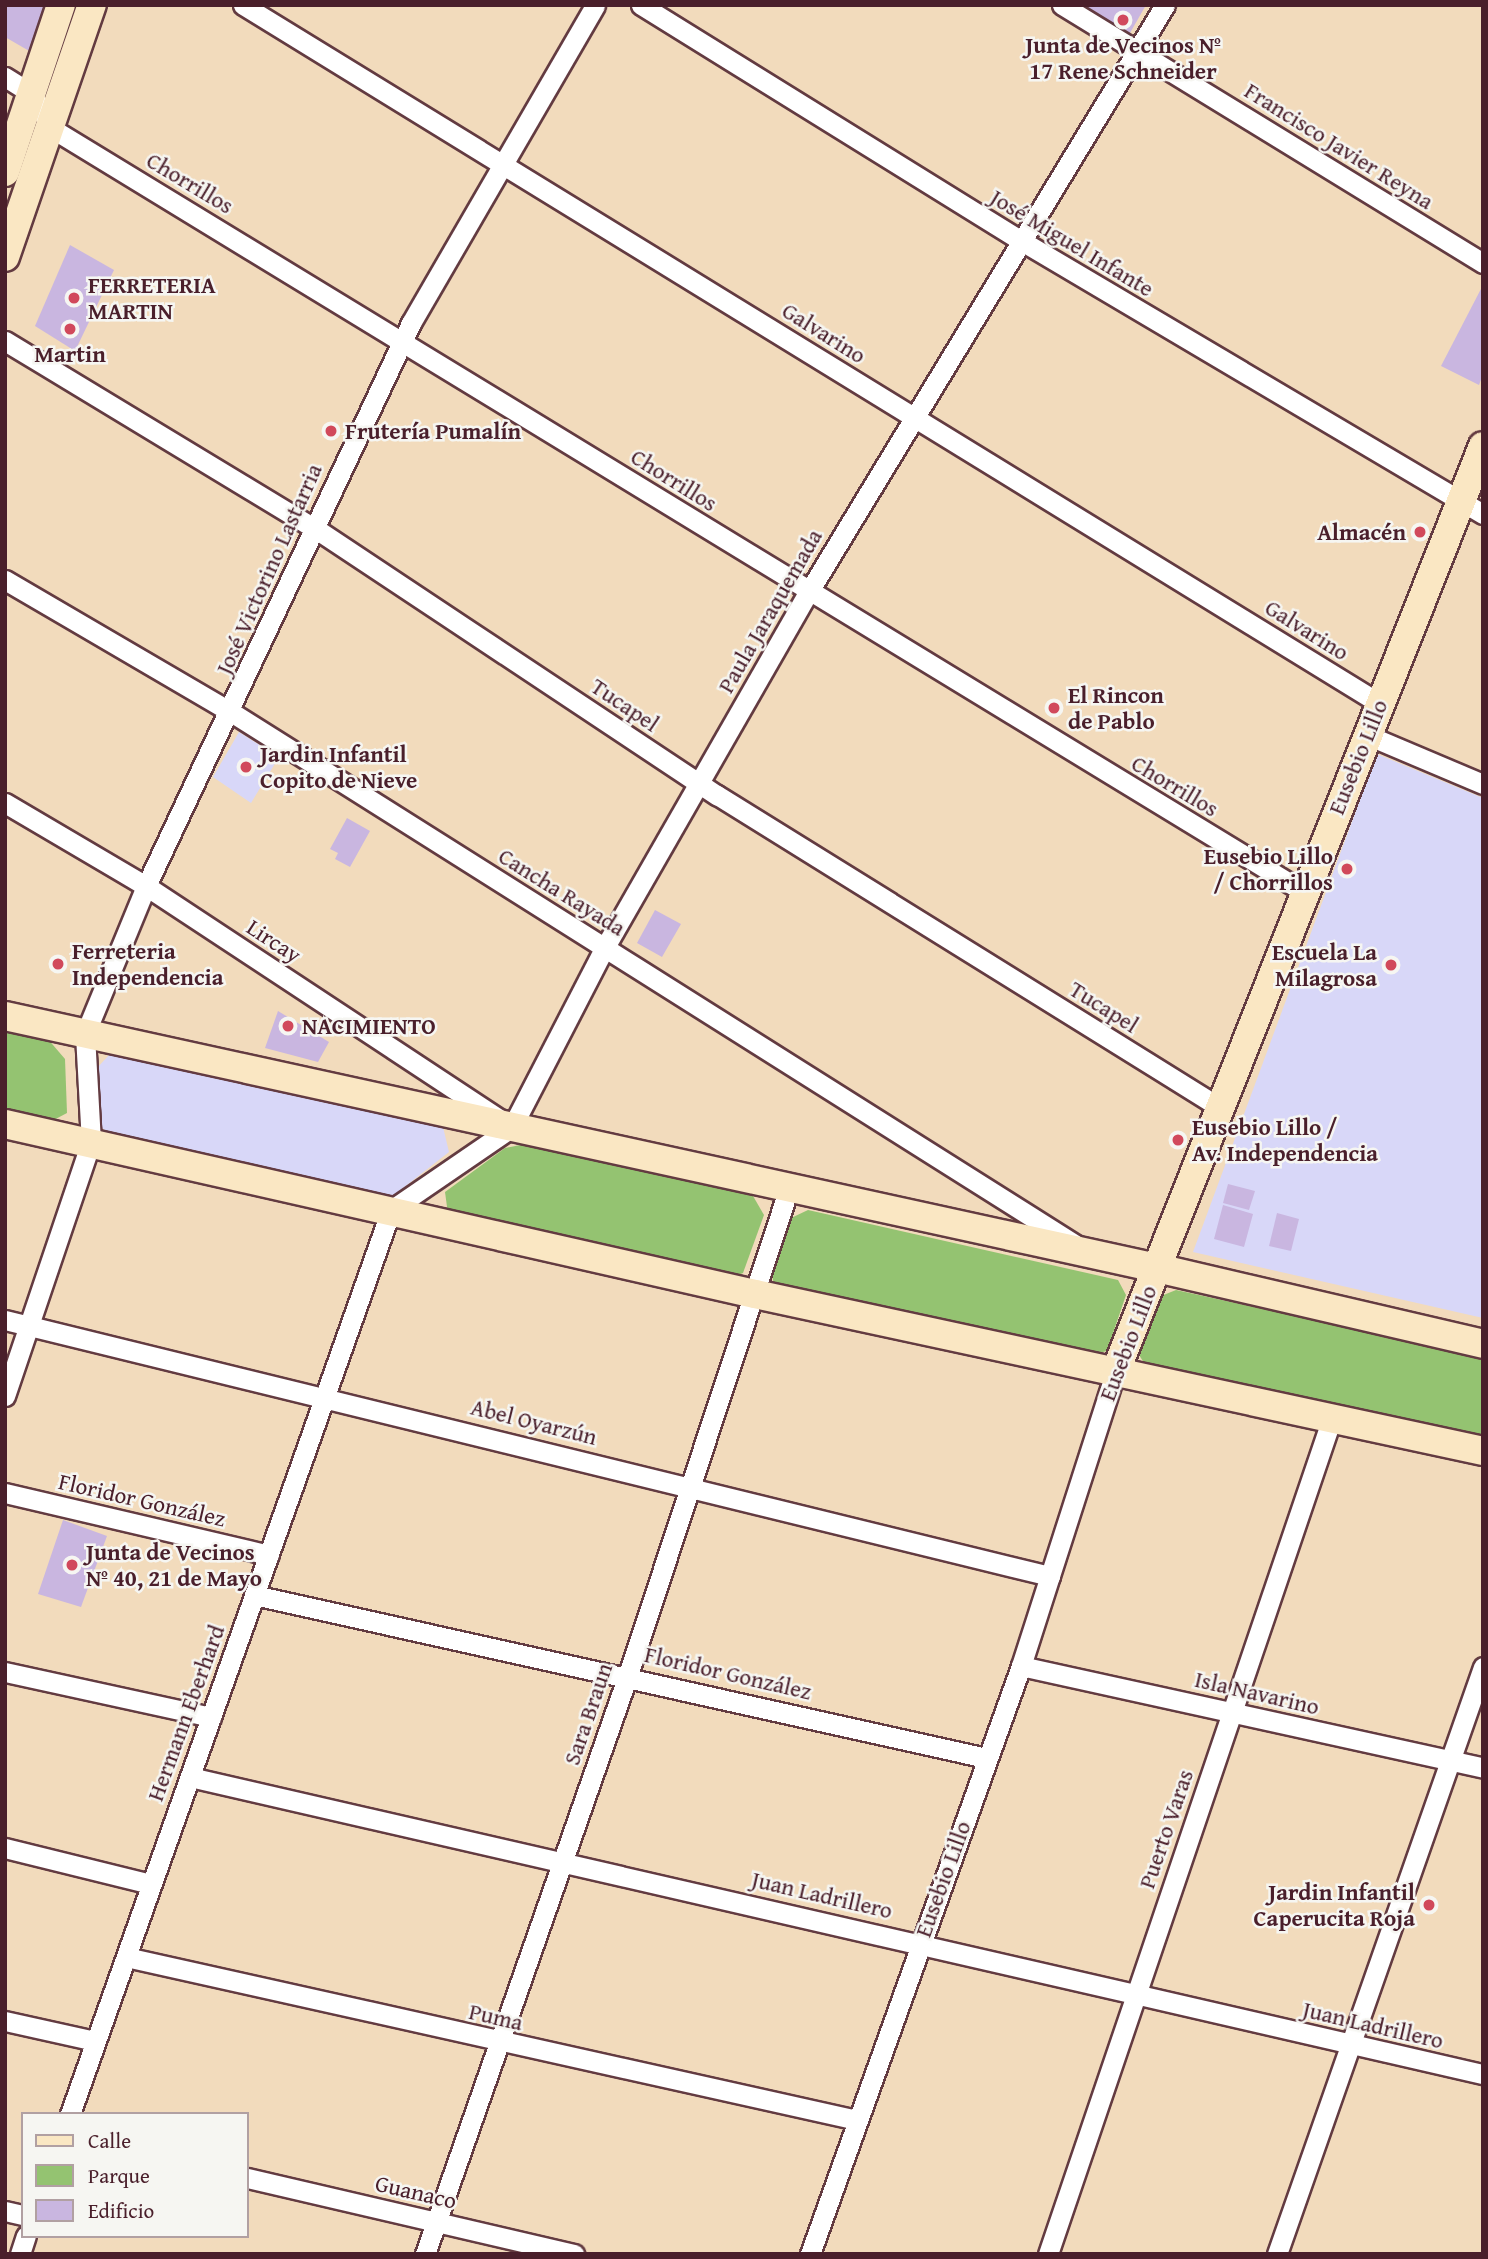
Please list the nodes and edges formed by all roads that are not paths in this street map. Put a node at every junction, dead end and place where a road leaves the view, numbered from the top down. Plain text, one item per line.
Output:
1 (61, 5) edge
2 (92, 5) edge
3 (243, 5) edge
4 (595, 5) edge
5 (641, 5) edge
6 (1062, 5) edge
7 (1165, 5) edge
8 (1138, 52) junction
9 (5, 77) edge
10 (32, 94) junction
11 (51, 128) junction
12 (503, 164) junction
13 (5, 172) edge
14 (1020, 240) junction
15 (5, 257) edge
16 (1483, 263) edge
17 (402, 340) junction
18 (5, 341) edge
19 (915, 418) junction
20 (1483, 446) edge
21 (1471, 509) edge
22 (314, 528) junction
23 (5, 580) edge
24 (808, 593) junction
25 (1379, 703) junction
26 (231, 712) junction
27 (1367, 735) junction
28 (699, 783) junction
29 (1483, 784) edge
30 (5, 803) edge
31 (146, 886) junction
32 (1304, 892) junction
33 (605, 947) junction
34 (5, 1016) edge
35 (85, 1034) junction
36 (1219, 1107) junction
37 (5, 1124) edge
38 (512, 1127) junction
39 (91, 1142) junction
40 (789, 1188) junction
41 (391, 1210) junction
42 (1089, 1253) junction
43 (1157, 1268) junction
44 (755, 1294) junction
45 (5, 1320) edge
46 (30, 1326) junction
47 (1483, 1344) edge
48 (1115, 1373) junction
49 (5, 1396) edge
50 (325, 1396) junction
51 (1331, 1422) junction
52 (1483, 1451) edge
53 (692, 1487) junction
54 (5, 1493) edge
55 (268, 1555) junction
56 (1049, 1576) junction
57 (254, 1595) junction
58 (1021, 1666) junction
59 (1483, 1667) edge
60 (5, 1672) edge
61 (628, 1675) junction
62 (1234, 1713) junction
63 (211, 1717) junction
64 (986, 1758) junction
65 (1450, 1761) junction
66 (1483, 1768) edge
67 (190, 1777) junction
68 (5, 1848) edge
69 (564, 1861) junction
70 (151, 1884) junction
71 (920, 1942) junction
72 (125, 1957) junction
73 (1135, 1993) junction
74 (5, 2021) edge
75 (95, 2041) junction
76 (498, 2042) junction
77 (1351, 2046) junction
78 (1483, 2074) edge
79 (71, 2112) edge
80 (857, 2120) junction
81 (248, 2178) edge
82 (436, 2221) junction
83 (425, 2254) edge
84 (574, 2254) edge
85 (810, 2254) edge
86 (1048, 2254) edge
87 (1277, 2254) edge

1 - 10 main road
2 - 11 main road
3 - 12 street, Galvarino
4 - 12 street, José Victorino Lastarria
5 - 14 street, José Miguel Infante
6 - 8 street, Francisco Javier Reyna
7 - 8 street, Paula Jaraquemada
8 - 14 street, Paula Jaraquemada
8 - 16 street, Francisco Javier Reyna
9 - 10 street
10 - 11 street, Chorrillos
10 - 13 main road
11 - 15 main road
11 - 17 street, Chorrillos
12 - 17 street, José Victorino Lastarria
12 - 19 street, Galvarino
14 - 19 street, Paula Jaraquemada
14 - 21 street, José Miguel Infante
17 - 22 street, José Victorino Lastarria
17 - 24 street, Chorrillos
18 - 22 street, Tucapel
19 - 24 street, Paula Jaraquemada
19 - 25 street, Galvarino
20 - 21 main road, Eusebio Lillo
21 - 25 main road, Eusebio Lillo
22 - 26 street, José Victorino Lastarria
22 - 28 street, Tucapel
23 - 26 street, Cancha Rayada
24 - 28 street, Paula Jaraquemada
24 - 32 street, Chorrillos
25 - 27 main road, Eusebio Lillo
26 - 31 street, José Victorino Lastarria
26 - 33 street, Cancha Rayada
27 - 29 street
27 - 32 main road, Eusebio Lillo
28 - 33 street, Paula Jaraquemada
28 - 36 street, Tucapel
30 - 31 street, Lircay
31 - 35 street, José Victorino Lastarria
31 - 38 street, Lircay
32 - 36 main road, Eusebio Lillo
33 - 38 street, Paula Jaraquemada
33 - 42 street, Cancha Rayada
34 - 35 main road
35 - 38 main road
35 - 39 street, José Victorino Lastarria
36 - 43 main road, Eusebio Lillo
37 - 39 main road
38 - 40 main road
38 - 41 street, Paula Jaraquemada
39 - 41 main road
39 - 46 street
40 - 42 main road
40 - 44 street, Sara Braun
41 - 44 main road
41 - 50 street, Hermann Eberhard
42 - 43 main road
43 - 47 main road
43 - 48 main road, Eusebio Lillo
44 - 48 main road
44 - 53 street, Sara Braun
45 - 46 street, Abel Oyarzún
46 - 49 street
46 - 50 street, Abel Oyarzún
48 - 51 main road
48 - 56 street, Eusebio Lillo
50 - 53 street, Abel Oyarzún
50 - 55 street, Hermann Eberhard
51 - 52 main road
51 - 62 street, Puerto Varas
53 - 56 street, Abel Oyarzún
53 - 61 street, Sara Braun
54 - 55 street, Floridor González
55 - 57 street, Hermann Eberhard
56 - 58 street, Eusebio Lillo
57 - 61 street, Floridor González
57 - 63 street, Hermann Eberhard
58 - 62 street, Isla Navarino
58 - 64 street, Eusebio Lillo
59 - 65 street
60 - 63 street
61 - 64 street, Floridor González
61 - 69 street, Sara Braun
62 - 65 street, Isla Navarino
62 - 73 street, Puerto Varas
63 - 67 street, Hermann Eberhard
64 - 71 street, Eusebio Lillo
65 - 66 street, Isla Navarino
65 - 77 street
67 - 69 street, Juan Ladrillero
67 - 70 street, Hermann Eberhard
68 - 70 street
69 - 71 street, Juan Ladrillero
69 - 76 street, Sara Braun
70 - 72 street, Hermann Eberhard
71 - 73 street, Juan Ladrillero
71 - 80 street, Eusebio Lillo
72 - 75 street, Hermann Eberhard
72 - 76 street, Puma
73 - 77 street, Juan Ladrillero
73 - 86 street, Puerto Varas
74 - 75 street
75 - 79 street, Hermann Eberhard
76 - 80 street, Puma
76 - 82 street, Sara Braun
77 - 78 street, Juan Ladrillero
77 - 87 street
80 - 85 street, Eusebio Lillo
81 - 82 street, Guanaco
82 - 83 street, Sara Braun
82 - 84 street, Guanaco

